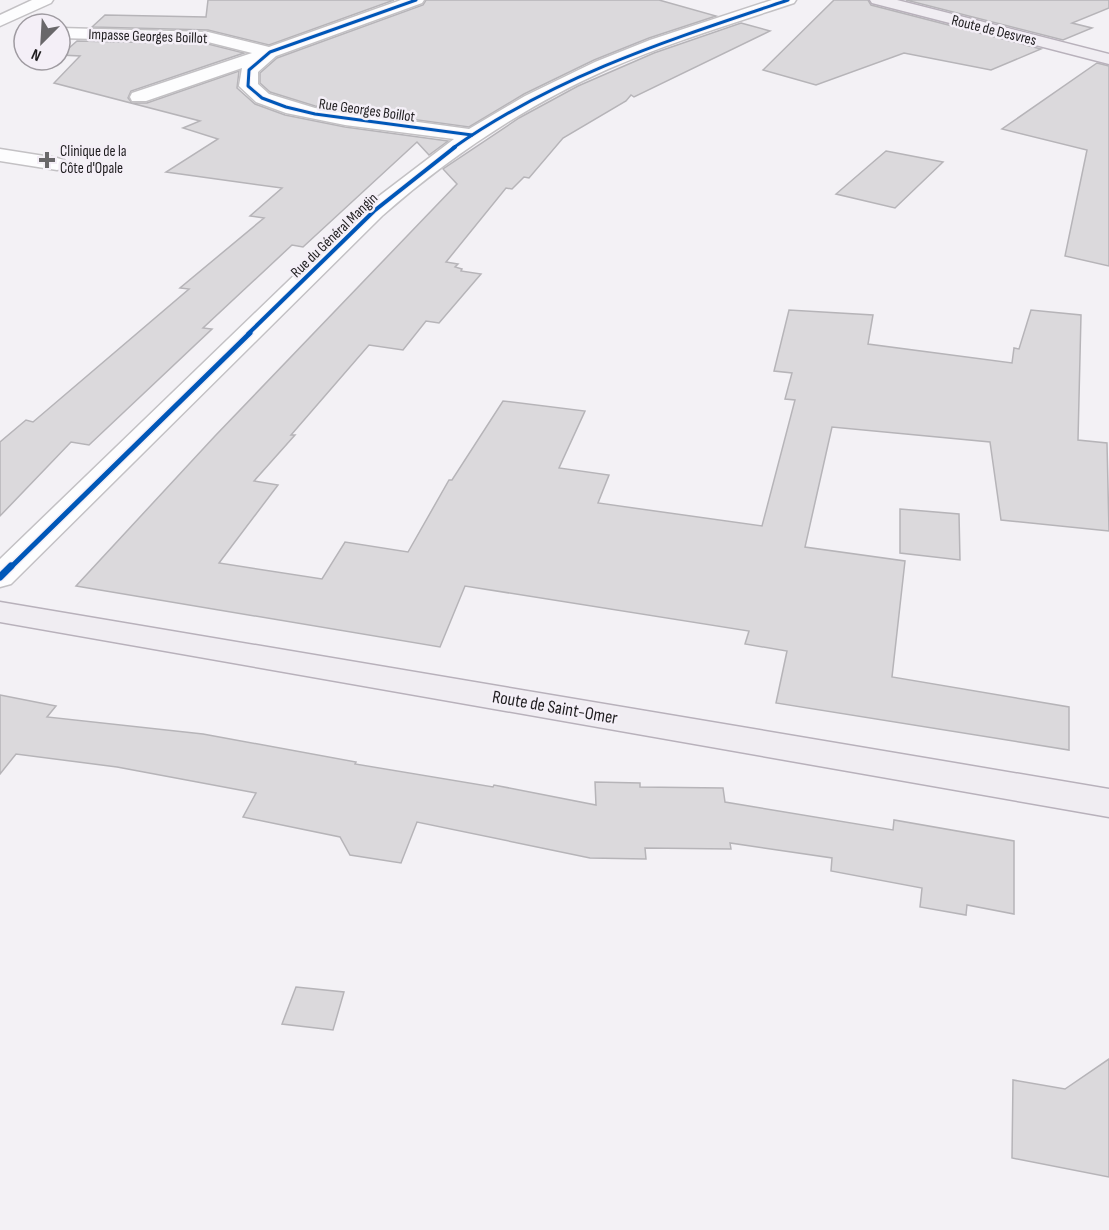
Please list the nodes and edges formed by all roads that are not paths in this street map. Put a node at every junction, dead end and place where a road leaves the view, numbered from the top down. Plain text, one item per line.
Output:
1 (45, 0) edge
2 (416, 0) edge
3 (788, 0) edge
4 (878, 0) edge
5 (0, 21) edge
6 (72, 33) edge
7 (270, 52) junction
8 (1109, 59) edge
9 (139, 97) dead end
10 (472, 135) junction
11 (0, 155) edge
12 (57, 164) dead end
13 (0, 577) edge
14 (0, 612) edge
15 (1109, 803) edge

1 - 5 street
2 - 7 street, Rue Georges Boillot
3 - 10 street, Rue du Général Mangin
4 - 8 main road, Route de Desvres
6 - 7 street, Impasse Georges Boillot
7 - 9 street, Rue Georges Boillot
7 - 10 street, Rue Georges Boillot
10 - 13 street, Rue du Général Mangin
11 - 12 street
14 - 15 main road, Route de Saint-Omer

